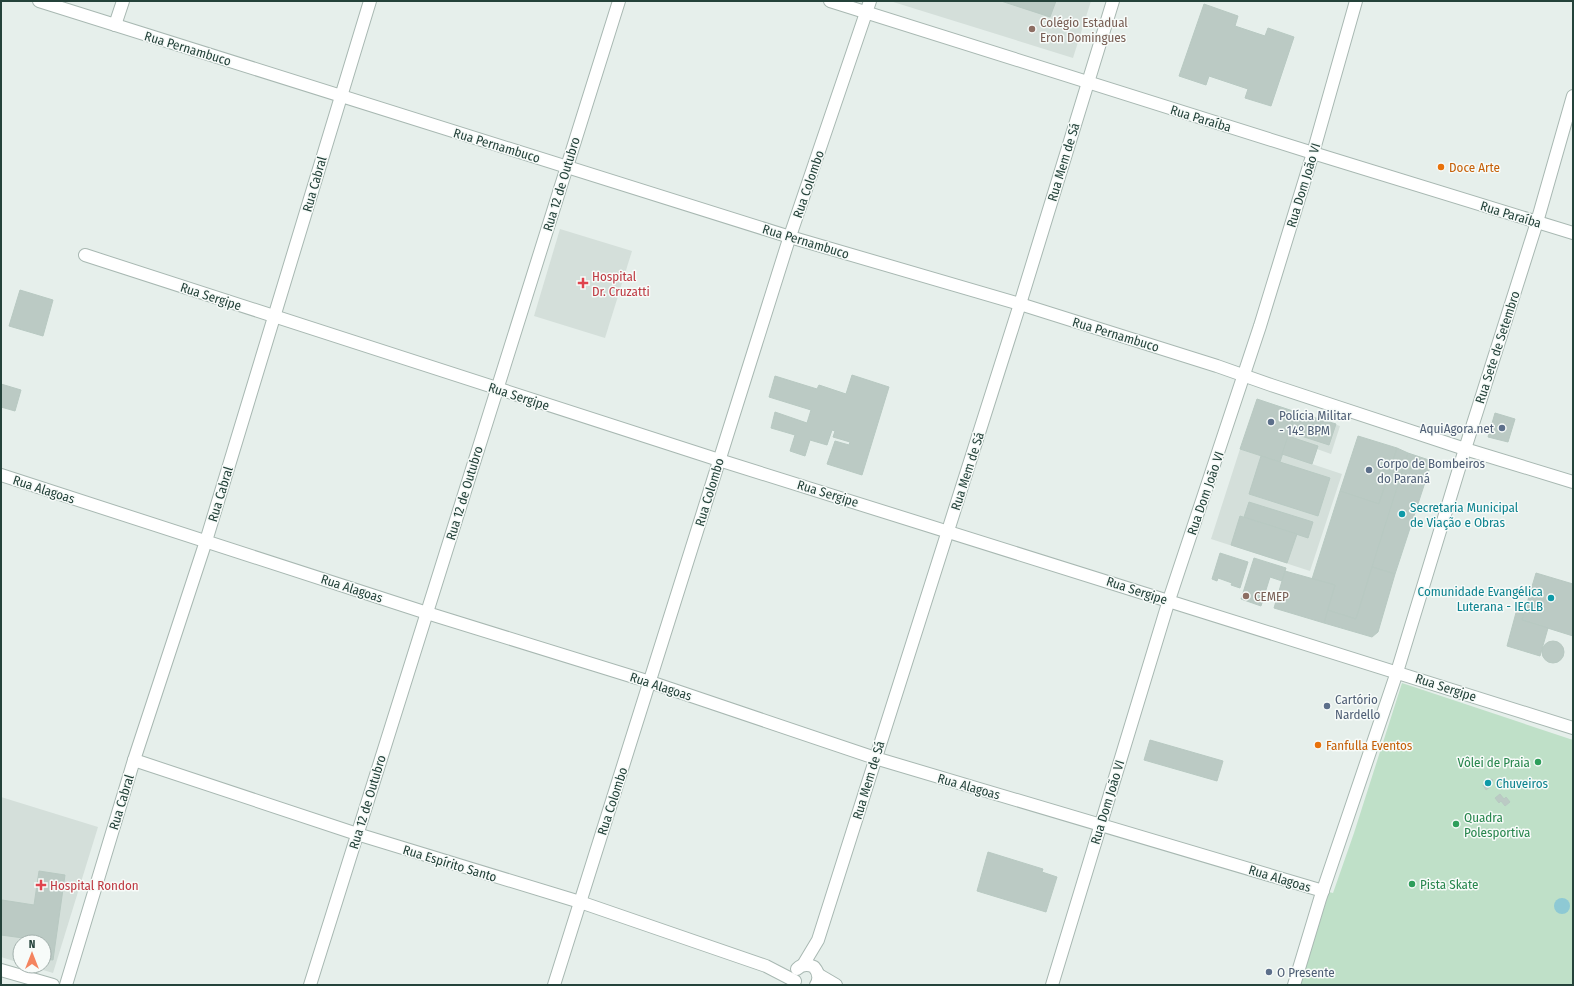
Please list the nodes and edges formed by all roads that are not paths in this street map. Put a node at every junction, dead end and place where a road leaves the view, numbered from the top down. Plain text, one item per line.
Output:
1 (39, 1) edge
2 (123, 1) edge
3 (370, 1) edge
4 (619, 1) edge
5 (830, 1) edge
6 (1113, 1) edge
7 (1356, 1) edge
8 (868, 6) edge
9 (115, 25) junction
10 (1087, 83) junction
11 (340, 96) junction
12 (1573, 96) edge
13 (1313, 153) junction
14 (567, 167) junction
15 (1537, 222) junction
16 (1573, 233) edge
17 (790, 237) junction
18 (85, 255) dead end
19 (1020, 304) junction
20 (275, 317) junction
21 (1244, 376) junction
22 (497, 389) junction
23 (1465, 449) junction
24 (719, 460) junction
25 (1, 475) edge
26 (1573, 482) edge
27 (948, 530) junction
28 (206, 541) junction
29 (1169, 600) junction
30 (427, 613) junction
31 (1397, 672) junction
32 (650, 682) junction
33 (1573, 728) edge
34 (875, 758) junction
35 (134, 760) junction
36 (1100, 824) junction
37 (357, 834) junction
38 (1323, 891) junction
39 (580, 902) junction
40 (818, 940) junction
41 (766, 966) junction
42 (801, 967) junction
43 (1, 970) edge
44 (817, 977) edge
45 (796, 984) edge
46 (53, 985) edge
47 (66, 985) edge
48 (310, 985) edge
49 (554, 985) edge
50 (836, 985) edge
51 (1052, 985) edge
52 (1294, 985) edge

1 - 9 street, Rua Pernambuco
2 - 9 street
3 - 11 street, Rua Cabral
4 - 14 street, Rua 12 de Outubro
5 - 8 street, Rua Paraíba
6 - 10 street, Rua Mem de Sá
7 - 13 street, Rua Dom João VI
8 - 10 street, Rua Paraíba
8 - 17 street, Rua Colombo
9 - 11 street, Rua Pernambuco
10 - 13 street, Rua Paraíba
10 - 19 street, Rua Mem de Sá
11 - 14 street, Rua Pernambuco
11 - 20 street, Rua Cabral
12 - 15 street, Rua Sete de Setembro
13 - 15 street, Rua Paraíba
13 - 21 street, Rua Dom João VI
14 - 17 street, Rua Pernambuco
14 - 22 street, Rua 12 de Outubro
15 - 16 street, Rua Paraíba
15 - 23 street, Rua Sete de Setembro
17 - 19 street, Rua Pernambuco
17 - 24 street, Rua Colombo
18 - 20 street, Rua Sergipe
19 - 21 street, Rua Pernambuco
19 - 27 street, Rua Mem de Sá
20 - 22 street, Rua Sergipe
20 - 28 street, Rua Cabral
21 - 23 street, Rua Pernambuco
21 - 29 street, Rua Dom João VI
22 - 24 street, Rua Sergipe
22 - 30 street, Rua 12 de Outubro
23 - 26 street, Rua Pernambuco
23 - 31 street, Rua Sete de Setembro
24 - 27 street, Rua Sergipe
24 - 32 street, Rua Colombo
25 - 28 street, Rua Alagoas
27 - 29 street, Rua Sergipe
27 - 34 street, Rua Mem de Sá
28 - 30 street, Rua Alagoas
28 - 35 street, Rua Cabral
29 - 31 street, Rua Sergipe
29 - 36 street, Rua Dom João VI
30 - 32 street, Rua Alagoas
30 - 37 street, Rua 12 de Outubro
31 - 33 street, Rua Sergipe
31 - 38 street, Rua Sete de Setembro
32 - 34 street, Rua Alagoas
32 - 39 street, Rua Colombo
34 - 36 street, Rua Alagoas
34 - 40 street, Rua Mem de Sá
35 - 37 street, Rua Espírito Santo
35 - 47 street, Rua Cabral
36 - 38 street, Rua Alagoas
36 - 51 street, Rua Dom João VI
37 - 39 street, Rua Espírito Santo
37 - 48 street, Rua 12 de Outubro
38 - 52 street, Rua Sete de Setembro
39 - 41 street, Rua Espírito Santo
39 - 49 street, Rua Colombo
40 - 42 street, Rua Mem de Sá
40 - 44 street, Rua Mem de Sá
41 - 42 street, Rua Espírito Santo
41 - 45 street, Rua Espírito Santo
42 - 44 street, Rua Espírito Santo
42 - 45 street, Rua Mem de Sá
43 - 46 street
44 - 50 street

